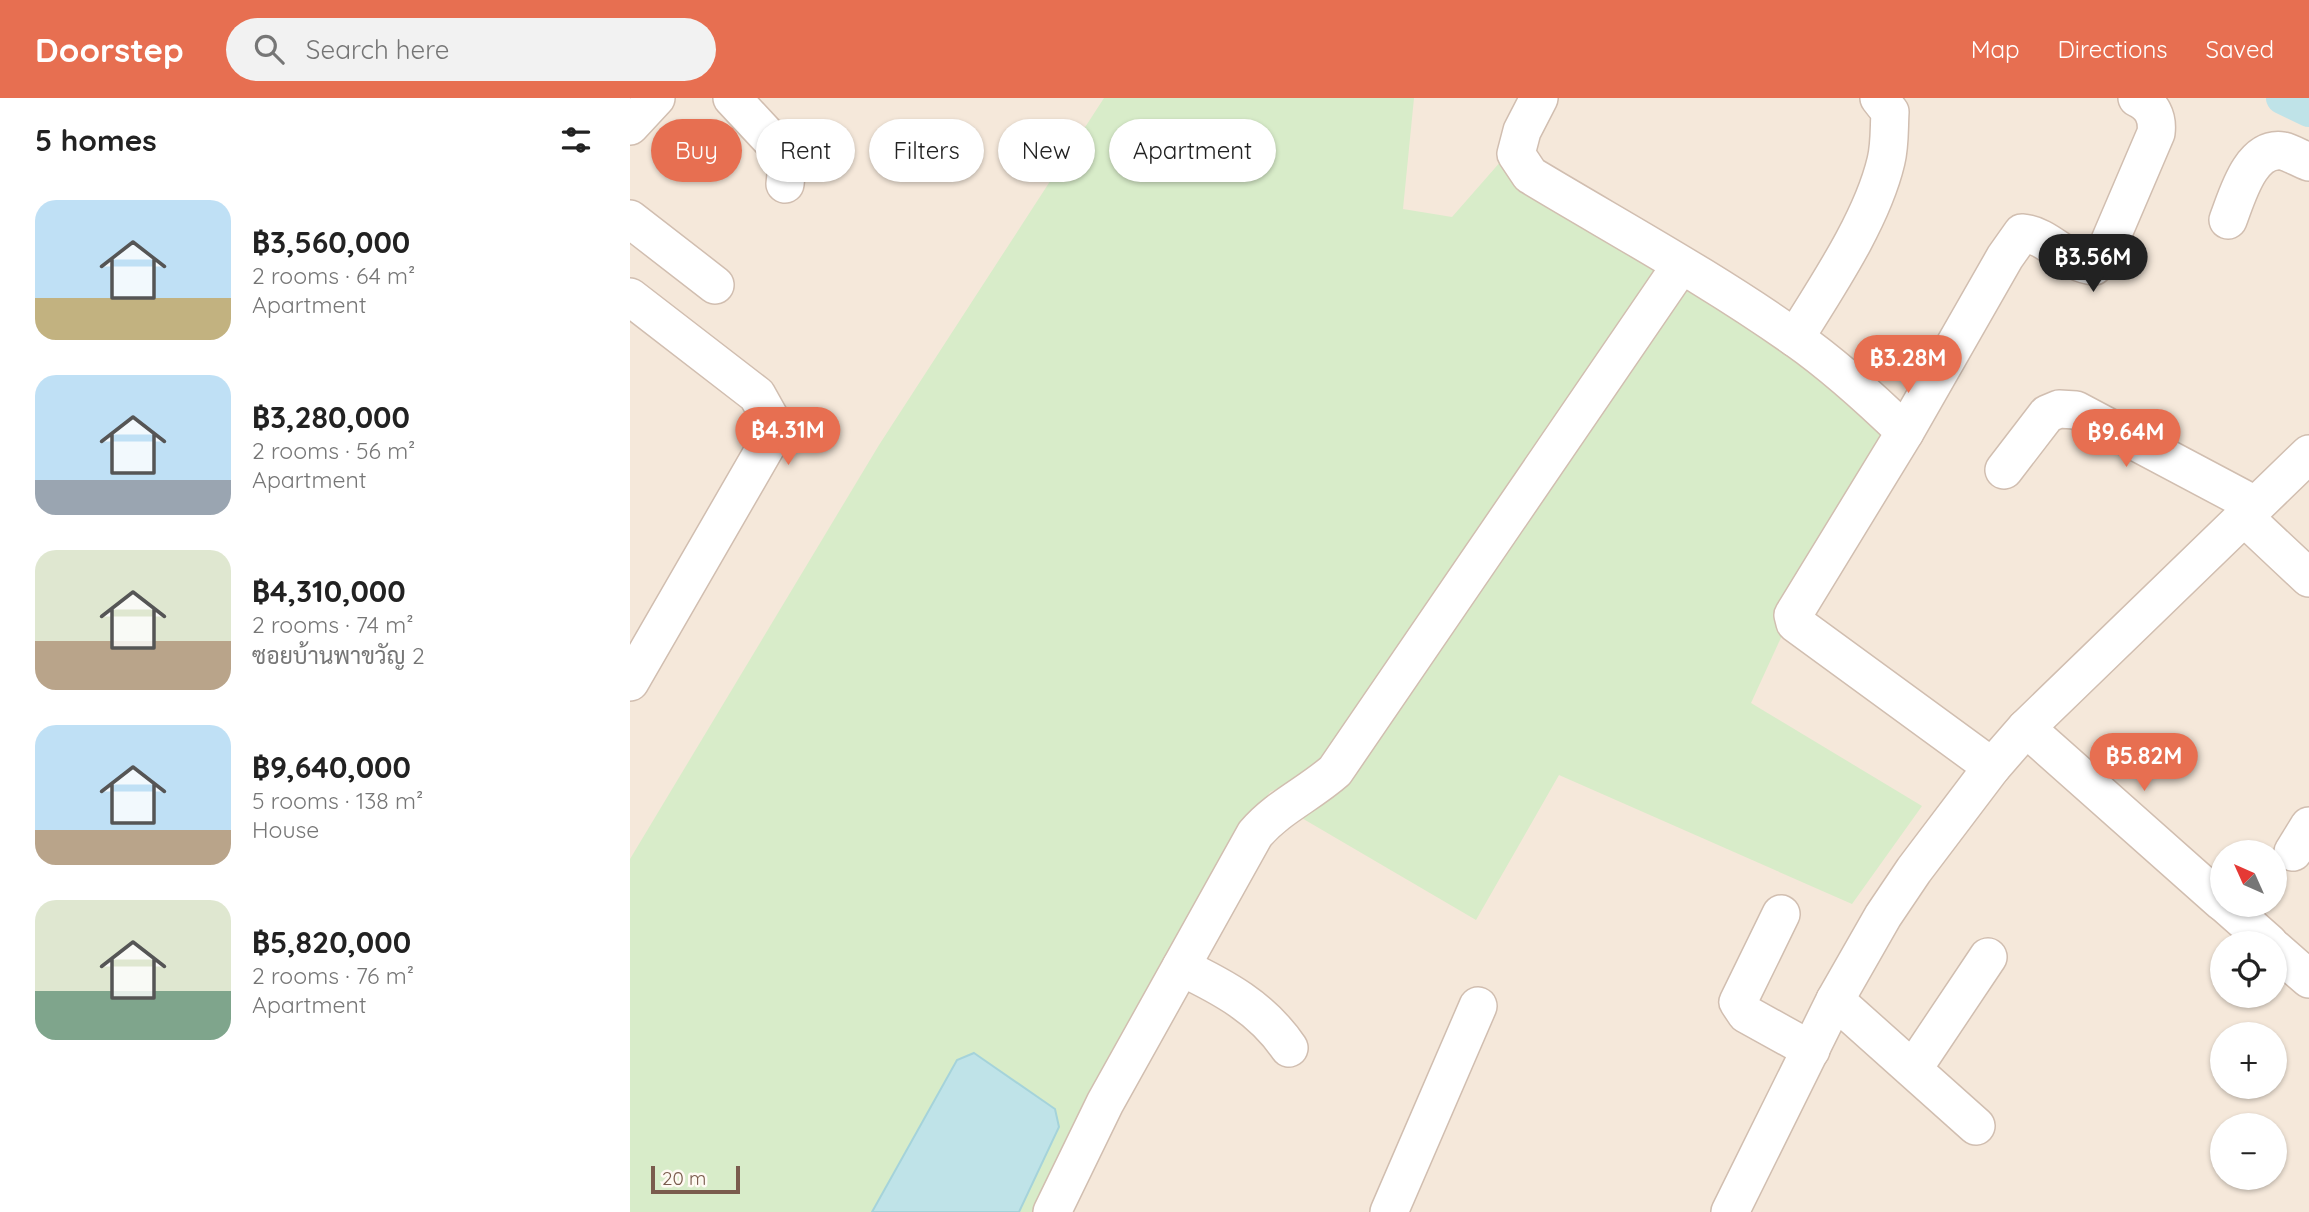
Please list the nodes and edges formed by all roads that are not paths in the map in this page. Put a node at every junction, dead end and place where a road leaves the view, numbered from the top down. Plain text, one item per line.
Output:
1 (656, 98) edge
2 (732, 98) edge
3 (1539, 98) edge
4 (1879, 98) edge
5 (2137, 98) edge
6 (630, 127) edge
7 (2309, 162) edge
8 (785, 184) dead end
9 (630, 219) edge
10 (2228, 220) dead end
11 (1681, 265) junction
12 (715, 285) dead end
13 (630, 297) edge
14 (1795, 338) junction
15 (1905, 432) junction
16 (2309, 454) edge
17 (2004, 470) dead end
18 (2249, 510) junction
19 (2309, 578) edge
20 (630, 682) edge
21 (2026, 728) junction
22 (1992, 767) junction
23 (2210, 891) edge
24 (1781, 914) dead end
25 (2240, 917) edge
26 (2256, 931) edge
27 (1988, 957) dead end
28 (2287, 959) edge
29 (1181, 967) junction
30 (2309, 979) edge
31 (1835, 1000) junction
32 (1478, 1006) dead end
33 (1289, 1048) dead end
34 (1811, 1050) junction
35 (1913, 1069) junction
36 (1976, 1126) dead end
37 (1068, 1203) edge
38 (1389, 1212) edge
39 (1730, 1212) edge

1 - 6 street
2 - 8 street
3 - 11 street
4 - 14 street
5 - 15 street
7 - 10 street
9 - 12 street
11 - 14 street
11 - 29 street
13 - 20 street
14 - 15 street
15 - 22 street
16 - 18 street
17 - 18 street
18 - 19 street
18 - 21 street
21 - 22 street
21 - 23 street
22 - 31 street
24 - 34 street
25 - 26 street
27 - 35 street
28 - 30 street
29 - 33 street
29 - 37 street
31 - 34 street
31 - 35 street
32 - 38 street
34 - 39 street
35 - 36 street

